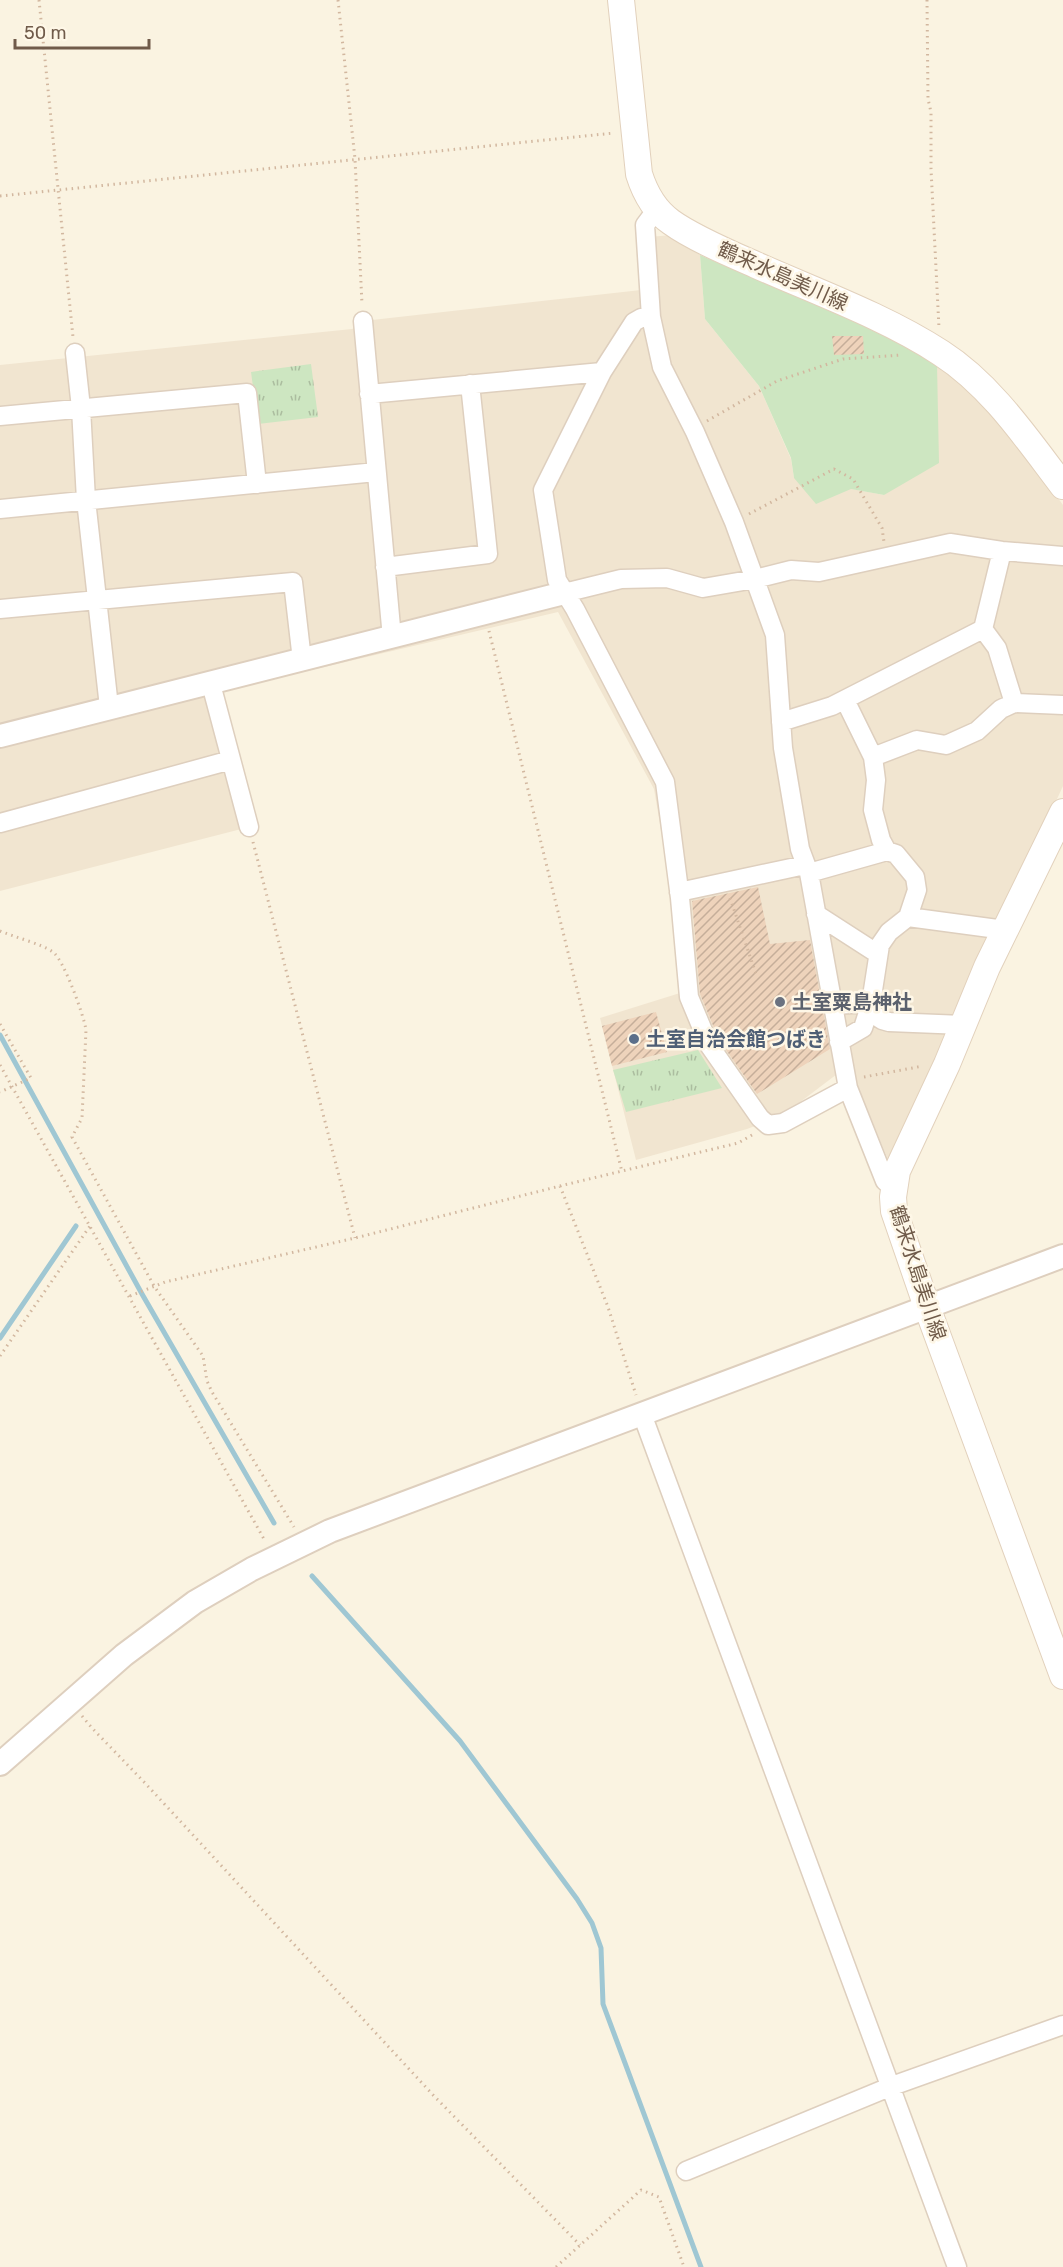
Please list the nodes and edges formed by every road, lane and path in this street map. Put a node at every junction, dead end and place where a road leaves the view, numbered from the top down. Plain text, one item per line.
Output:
1 (39, 0) edge
2 (338, 0) edge
3 (621, 0) edge
4 (927, 0) edge
5 (634, 131) junction
6 (355, 159) junction
7 (59, 189) junction
8 (0, 195) edge
9 (657, 209) junction
10 (651, 317) junction
11 (363, 321) joint
12 (941, 352) junction
13 (75, 353) joint
14 (908, 355) dead end
15 (602, 372) junction
16 (470, 384) junction
17 (369, 394) junction
18 (81, 408) junction
19 (0, 416) edge
20 (695, 432) junction
21 (376, 472) junction
22 (256, 484) junction
23 (1063, 486) edge
24 (86, 500) junction
25 (0, 508) edge
26 (734, 522) junction
27 (1002, 551) junction
28 (1063, 556) edge
29 (886, 558) junction
30 (385, 567) junction
31 (754, 579) junction
32 (564, 593) junction
33 (96, 600) junction
34 (0, 609) edge
35 (485, 615) junction
36 (983, 629) junction
37 (392, 638) junction
38 (302, 660) junction
39 (211, 684) junction
40 (845, 700) junction
41 (1014, 703) junction
42 (1063, 705) edge
43 (109, 707) junction
44 (781, 722) junction
45 (0, 736) edge
46 (873, 757) junction
47 (231, 759) junction
48 (1063, 812) edge
49 (0, 823) edge
50 (249, 827) joint
51 (887, 851) junction
52 (807, 869) junction
53 (724, 882) junction
54 (679, 892) junction
55 (816, 914) junction
56 (908, 917) junction
57 (1005, 930) junction
58 (0, 932) edge
59 (878, 954) junction
60 (756, 974) dead end
61 (832, 1005) junction
62 (870, 1007) junction
63 (0, 1024) edge
64 (963, 1025) junction
65 (839, 1042) junction
66 (948, 1061) junction
67 (0, 1065) edge
68 (847, 1084) junction
69 (13, 1086) junction
70 (0, 1092) edge
71 (768, 1125) junction
72 (622, 1172) junction
73 (560, 1186) junction
74 (894, 1189) junction
75 (90, 1226) junction
76 (355, 1238) junction
77 (1063, 1256) edge
78 (154, 1286) junction
79 (130, 1296) junction
80 (927, 1307) junction
81 (0, 1356) edge
82 (642, 1414) junction
83 (305, 1544) junction
84 (275, 1558) junction
85 (1063, 1676) edge
86 (71, 1701) junction
87 (0, 1764) edge
88 (1063, 2025) edge
89 (891, 2086) junction
90 (686, 2171) dead end
91 (580, 2245) junction
92 (556, 2267) edge
93 (684, 2267) edge
94 (957, 2267) edge

1 - 7 path
2 - 6 path
3 - 5 main road, 鶴来水島美川線
4 - 12 path
5 - 6 path
5 - 9 main road, 鶴来水島美川線
6 - 7 path
6 - 11 path
7 - 8 path
7 - 13 path
9 - 10 street
9 - 12 main road, 鶴来水島美川線
10 - 15 street
10 - 20 street
11 - 17 street
12 - 23 main road, 鶴来水島美川線
13 - 18 street
14 - 20 path
15 - 16 street
15 - 32 street
16 - 17 street
16 - 30 street
17 - 21 street
18 - 19 street
18 - 22 street
18 - 24 street
20 - 26 street
21 - 22 street
21 - 30 street
22 - 24 street
24 - 25 street
24 - 33 street
26 - 29 path
26 - 31 street
27 - 28 street
27 - 29 street
27 - 36 street
29 - 31 street
30 - 37 street
31 - 32 street
31 - 44 street
32 - 35 street
32 - 54 street
33 - 34 street
33 - 38 street
33 - 43 street
35 - 37 street
35 - 72 path
36 - 40 street
36 - 41 street
37 - 38 street
38 - 39 street
39 - 43 street
39 - 47 street
40 - 44 street
40 - 46 street
41 - 42 street
41 - 46 street
43 - 45 street
44 - 52 street
46 - 51 street
47 - 49 street
47 - 50 street
48 - 57 main road, 鶴来水島美川線
50 - 76 path
51 - 52 street
51 - 56 street
52 - 53 street
52 - 55 street
53 - 54 street
53 - 60 path
54 - 71 street
55 - 59 street
55 - 61 street
56 - 57 street
56 - 59 street
57 - 64 main road, 鶴来水島美川線
58 - 78 path
59 - 62 street
61 - 62 street
61 - 65 street
62 - 64 street
62 - 65 street
63 - 69 path
64 - 66 main road, 鶴来水島美川線
65 - 68 street
66 - 68 path
66 - 74 main road, 鶴来水島美川線
67 - 69 path
68 - 71 street
68 - 74 street
69 - 70 path
69 - 75 path
71 - 72 path
72 - 73 path
73 - 76 path
73 - 82 path
74 - 80 main road, 鶴来水島美川線
75 - 79 path
75 - 81 path
76 - 78 path
77 - 80 street
78 - 79 path
78 - 83 path
79 - 84 path
80 - 82 street
80 - 85 main road, 鶴来水島美川線
82 - 83 street
82 - 89 street
83 - 84 street
84 - 86 street
86 - 87 street
86 - 91 path
88 - 89 street
89 - 90 street
89 - 94 street
91 - 92 path
91 - 93 path

